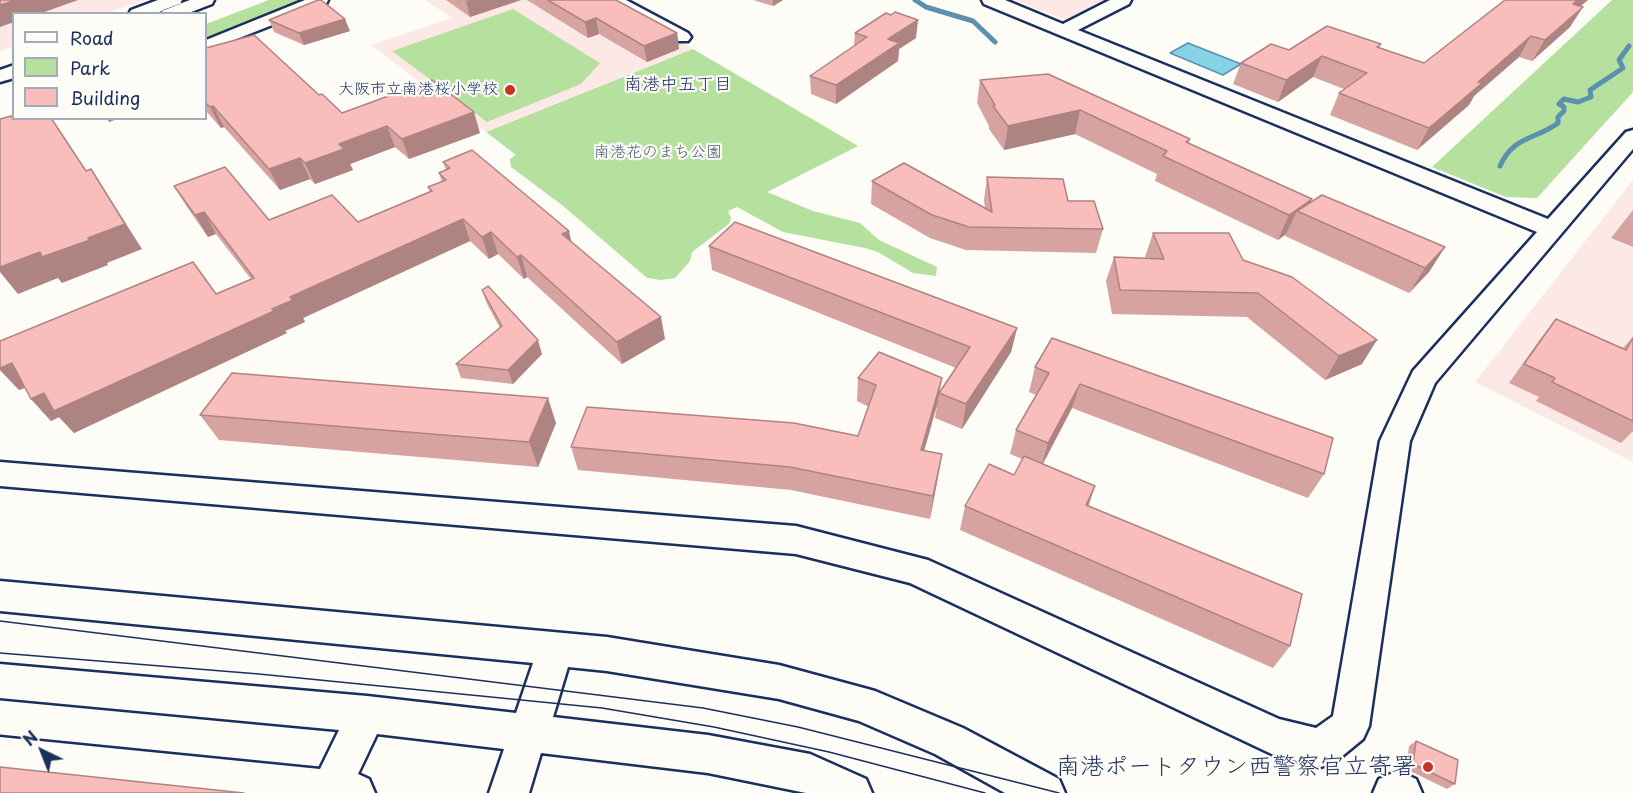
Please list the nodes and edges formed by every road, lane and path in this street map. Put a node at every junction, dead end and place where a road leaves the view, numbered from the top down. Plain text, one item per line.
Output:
1 (174, 0) edge
2 (206, 0) edge
3 (320, 0) edge
4 (613, 0) edge
5 (990, 0) edge
6 (1123, 0) edge
7 (142, 12) edge
8 (174, 12) edge
9 (1064, 30) junction
10 (682, 37) dead end
11 (207, 46) edge
12 (1633, 136) edge
13 (1551, 229) junction
14 (0, 474) edge
15 (0, 596) edge
16 (556, 649) junction
17 (0, 681) edge
18 (367, 714) junction
19 (528, 734) junction
20 (0, 757) edge
21 (338, 792) edge
22 (508, 793) edge
23 (852, 793) edge
24 (1045, 793) edge
25 (1393, 793) edge
26 (1402, 793) edge

1 - 7 street
2 - 8 street
3 - 11 street
4 - 10 street
5 - 9 street
6 - 9 street
9 - 13 street
12 - 13 street
13 - 14 street
15 - 16 street
16 - 19 street
16 - 24 street
17 - 18 street
18 - 19 street
18 - 21 street
19 - 22 street
19 - 23 street
20 - 21 street
25 - 26 street

